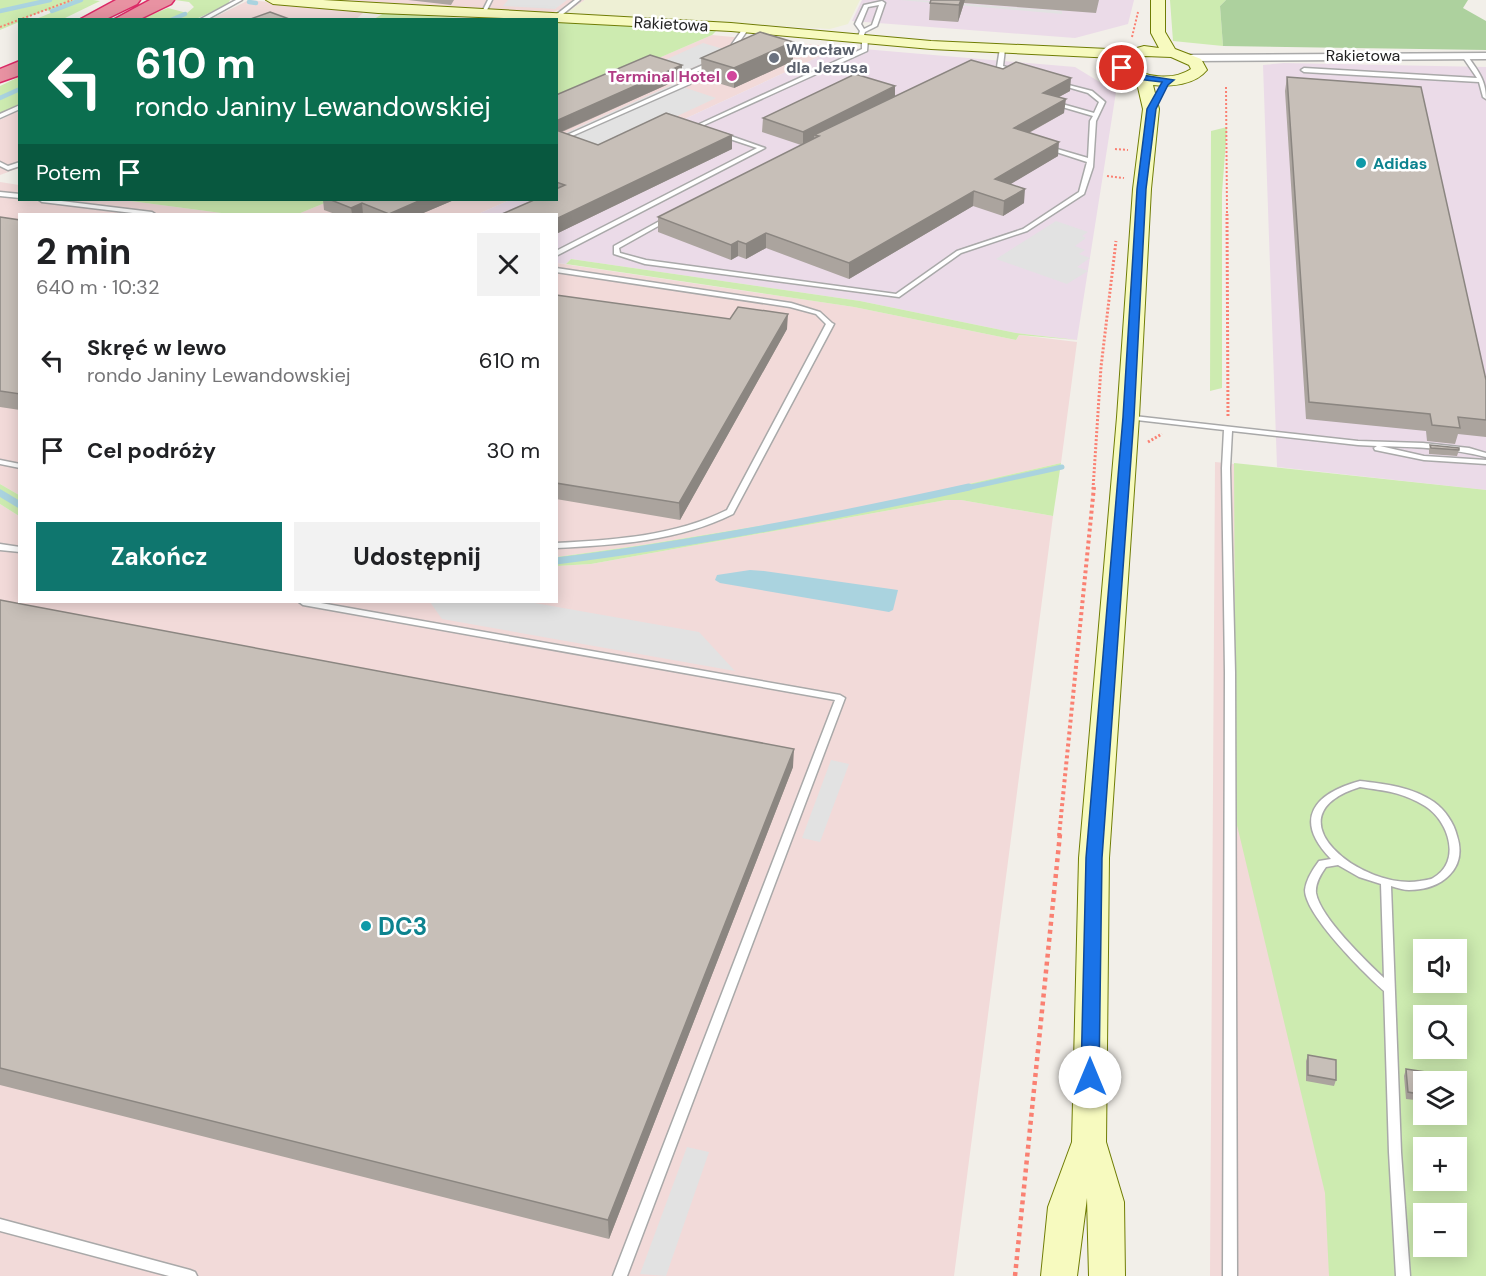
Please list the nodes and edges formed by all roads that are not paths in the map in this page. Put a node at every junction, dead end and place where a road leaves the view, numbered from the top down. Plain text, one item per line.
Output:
1 (240, 0) edge
2 (273, 0) edge
3 (490, 0) edge
4 (578, 0) edge
5 (1158, 0) edge
6 (130, 1) edge
7 (311, 2) edge
8 (881, 2) edge
9 (159, 3) edge
10 (482, 15) junction
11 (92, 18) edge
12 (126, 18) edge
13 (205, 18) edge
14 (555, 18) joint
15 (558, 18) edge
16 (746, 28) junction
17 (1158, 33) junction
18 (863, 36) junction
19 (1002, 48) junction
20 (1146, 51) junction
21 (18, 52) edge
22 (1168, 52) junction
23 (734, 53) edge
24 (1126, 53) junction
25 (1465, 56) junction
26 (1486, 56) edge
27 (0, 60) edge
28 (717, 61) edge
29 (1195, 62) junction
30 (991, 67) edge
31 (1000, 67) junction
32 (18, 68) edge
33 (1304, 70) dead end
34 (1023, 74) edge
35 (0, 76) edge
36 (1140, 77) junction
37 (1170, 80) junction
38 (1481, 80) junction
39 (1052, 81) edge
40 (1486, 97) edge
41 (1056, 104) edge
42 (18, 107) edge
43 (1151, 109) junction
44 (1097, 115) junction
45 (0, 116) edge
46 (707, 130) edge
47 (718, 134) edge
48 (561, 139) edge
49 (1040, 146) edge
50 (1090, 161) junction
51 (0, 164) edge
52 (18, 165) edge
53 (0, 194) edge
54 (18, 196) edge
55 (50, 201) edge
56 (144, 213) edge
57 (675, 214) edge
58 (558, 253) edge
59 (558, 270) edge
60 (1228, 428) junction
61 (1127, 430) junction
62 (1358, 443) junction
63 (1486, 455) edge
64 (0, 462) edge
65 (1486, 462) edge
66 (18, 466) edge
67 (558, 546) edge
68 (0, 547) edge
69 (18, 550) edge
70 (309, 603) edge
71 (1340, 861) junction
72 (1386, 883) junction
73 (1389, 989) junction
74 (1089, 1142) junction
75 (0, 1225) edge
76 (190, 1276) edge
77 (620, 1276) edge
78 (1059, 1276) edge
79 (1107, 1276) edge
80 (1230, 1276) edge
81 (1402, 1276) edge

1 - 13 lane
2 - 7 street, Rakietowa
3 - 10 lane
4 - 14 lane
5 - 17 street
6 - 11 highway
7 - 10 street, Rakietowa
8 - 18 lane
8 - 18 lane
9 - 12 highway
10 - 14 street, Rakietowa
15 - 16 street, Rakietowa
16 - 18 street, Rakietowa
16 - 23 lane
17 - 20 street
17 - 22 street
18 - 19 street, Rakietowa
18 - 46 lane
19 - 24 street, Rakietowa
19 - 31 lane
20 - 22 street
20 - 24 street
21 - 27 highway
22 - 29 street
24 - 36 street
25 - 26 street, Rakietowa
25 - 29 street, Rakietowa
25 - 38 lane
28 - 48 lane
29 - 37 street
30 - 31 lane
31 - 34 lane
32 - 35 highway
33 - 38 lane
36 - 37 street
36 - 43 street
37 - 43 street
38 - 40 lane
39 - 44 lane
41 - 44 lane
42 - 45 lane
43 - 61 street
44 - 50 lane
47 - 58 lane
49 - 50 lane
50 - 57 lane
51 - 52 lane
53 - 54 lane
55 - 56 lane
59 - 67 lane
60 - 61 lane
60 - 62 lane
60 - 80 lane
61 - 74 street
62 - 63 lane
62 - 65 lane
64 - 66 lane
68 - 69 lane
70 - 77 lane
71 - 72 lane
71 - 72 lane
71 - 73 lane
72 - 73 lane
73 - 81 lane
74 - 78 street
74 - 79 street
75 - 76 lane

